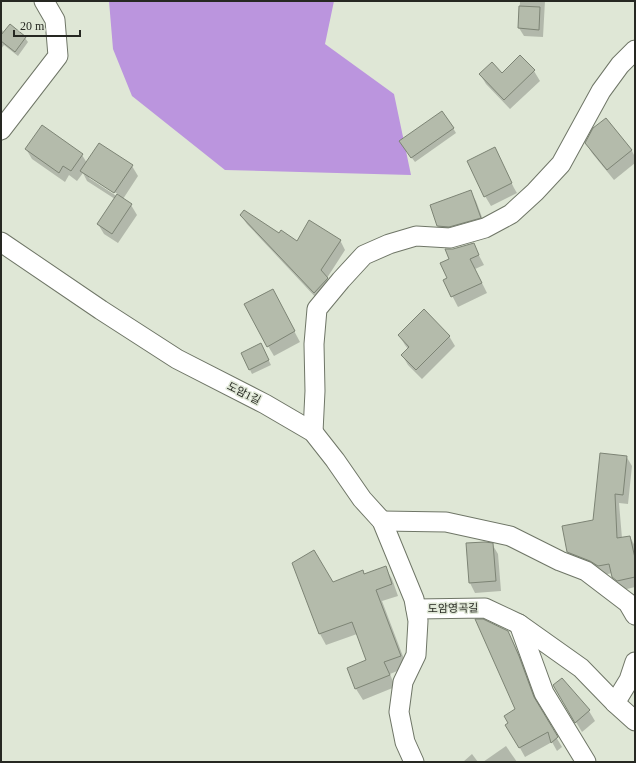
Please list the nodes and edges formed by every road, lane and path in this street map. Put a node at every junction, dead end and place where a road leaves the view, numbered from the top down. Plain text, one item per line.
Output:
1 (44, 1) edge
2 (635, 50) edge
3 (1, 130) edge
4 (1, 242) edge
5 (313, 432) junction
6 (382, 521) junction
7 (633, 606) edge
8 (416, 609) junction
9 (518, 624) junction
10 (635, 662) edge
11 (616, 703) junction
12 (635, 721) edge
13 (414, 762) edge
14 (586, 762) edge

1 - 3 street
2 - 5 street
4 - 5 street, 도암1길
5 - 6 street, 도암1길
6 - 7 street
6 - 8 street, 도암1길
8 - 9 street, 도암영곡길
8 - 13 street, 도암영곡길
9 - 11 street, 도암영곡길
9 - 14 street
10 - 11 street
11 - 12 street, 도암영곡길

